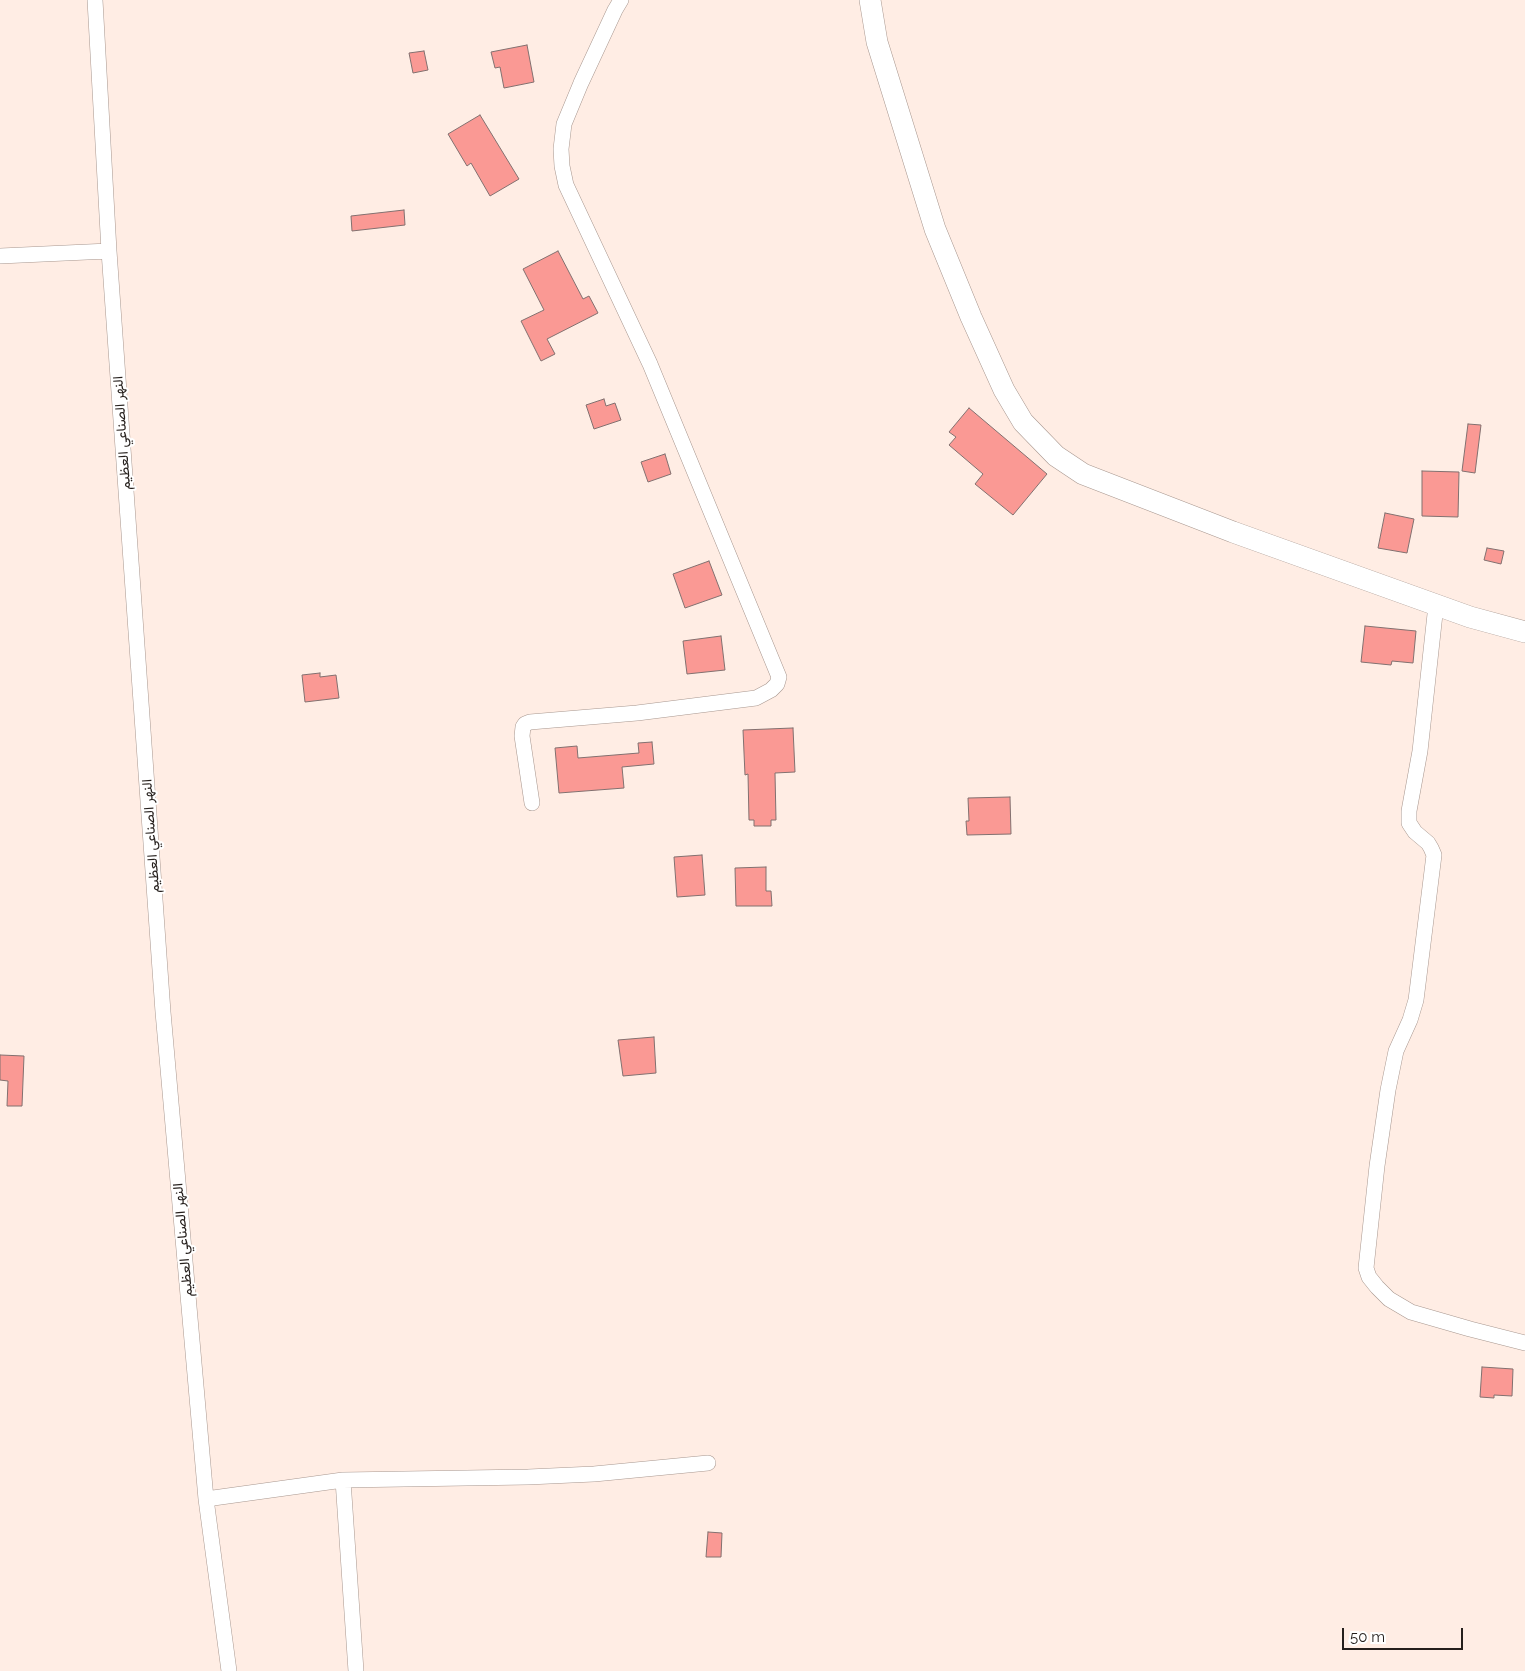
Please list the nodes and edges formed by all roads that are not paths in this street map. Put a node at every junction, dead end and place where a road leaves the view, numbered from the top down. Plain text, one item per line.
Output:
1 (95, 0) edge
2 (621, 0) edge
3 (870, 0) edge
4 (109, 251) junction
5 (0, 256) edge
6 (1436, 605) junction
7 (1525, 632) edge
8 (532, 803) dead end
9 (1525, 1343) edge
10 (708, 1463) dead end
11 (343, 1480) junction
12 (206, 1499) junction
13 (229, 1671) edge
14 (356, 1671) edge

1 - 4 street, النهر الصناعي العظيم
2 - 8 street
3 - 6 street
4 - 5 street
4 - 12 street, النهر الصناعي العظيم
6 - 7 street
6 - 9 street
10 - 11 street
11 - 12 street
11 - 14 street
12 - 13 street, النهر الصناعي العظيم

